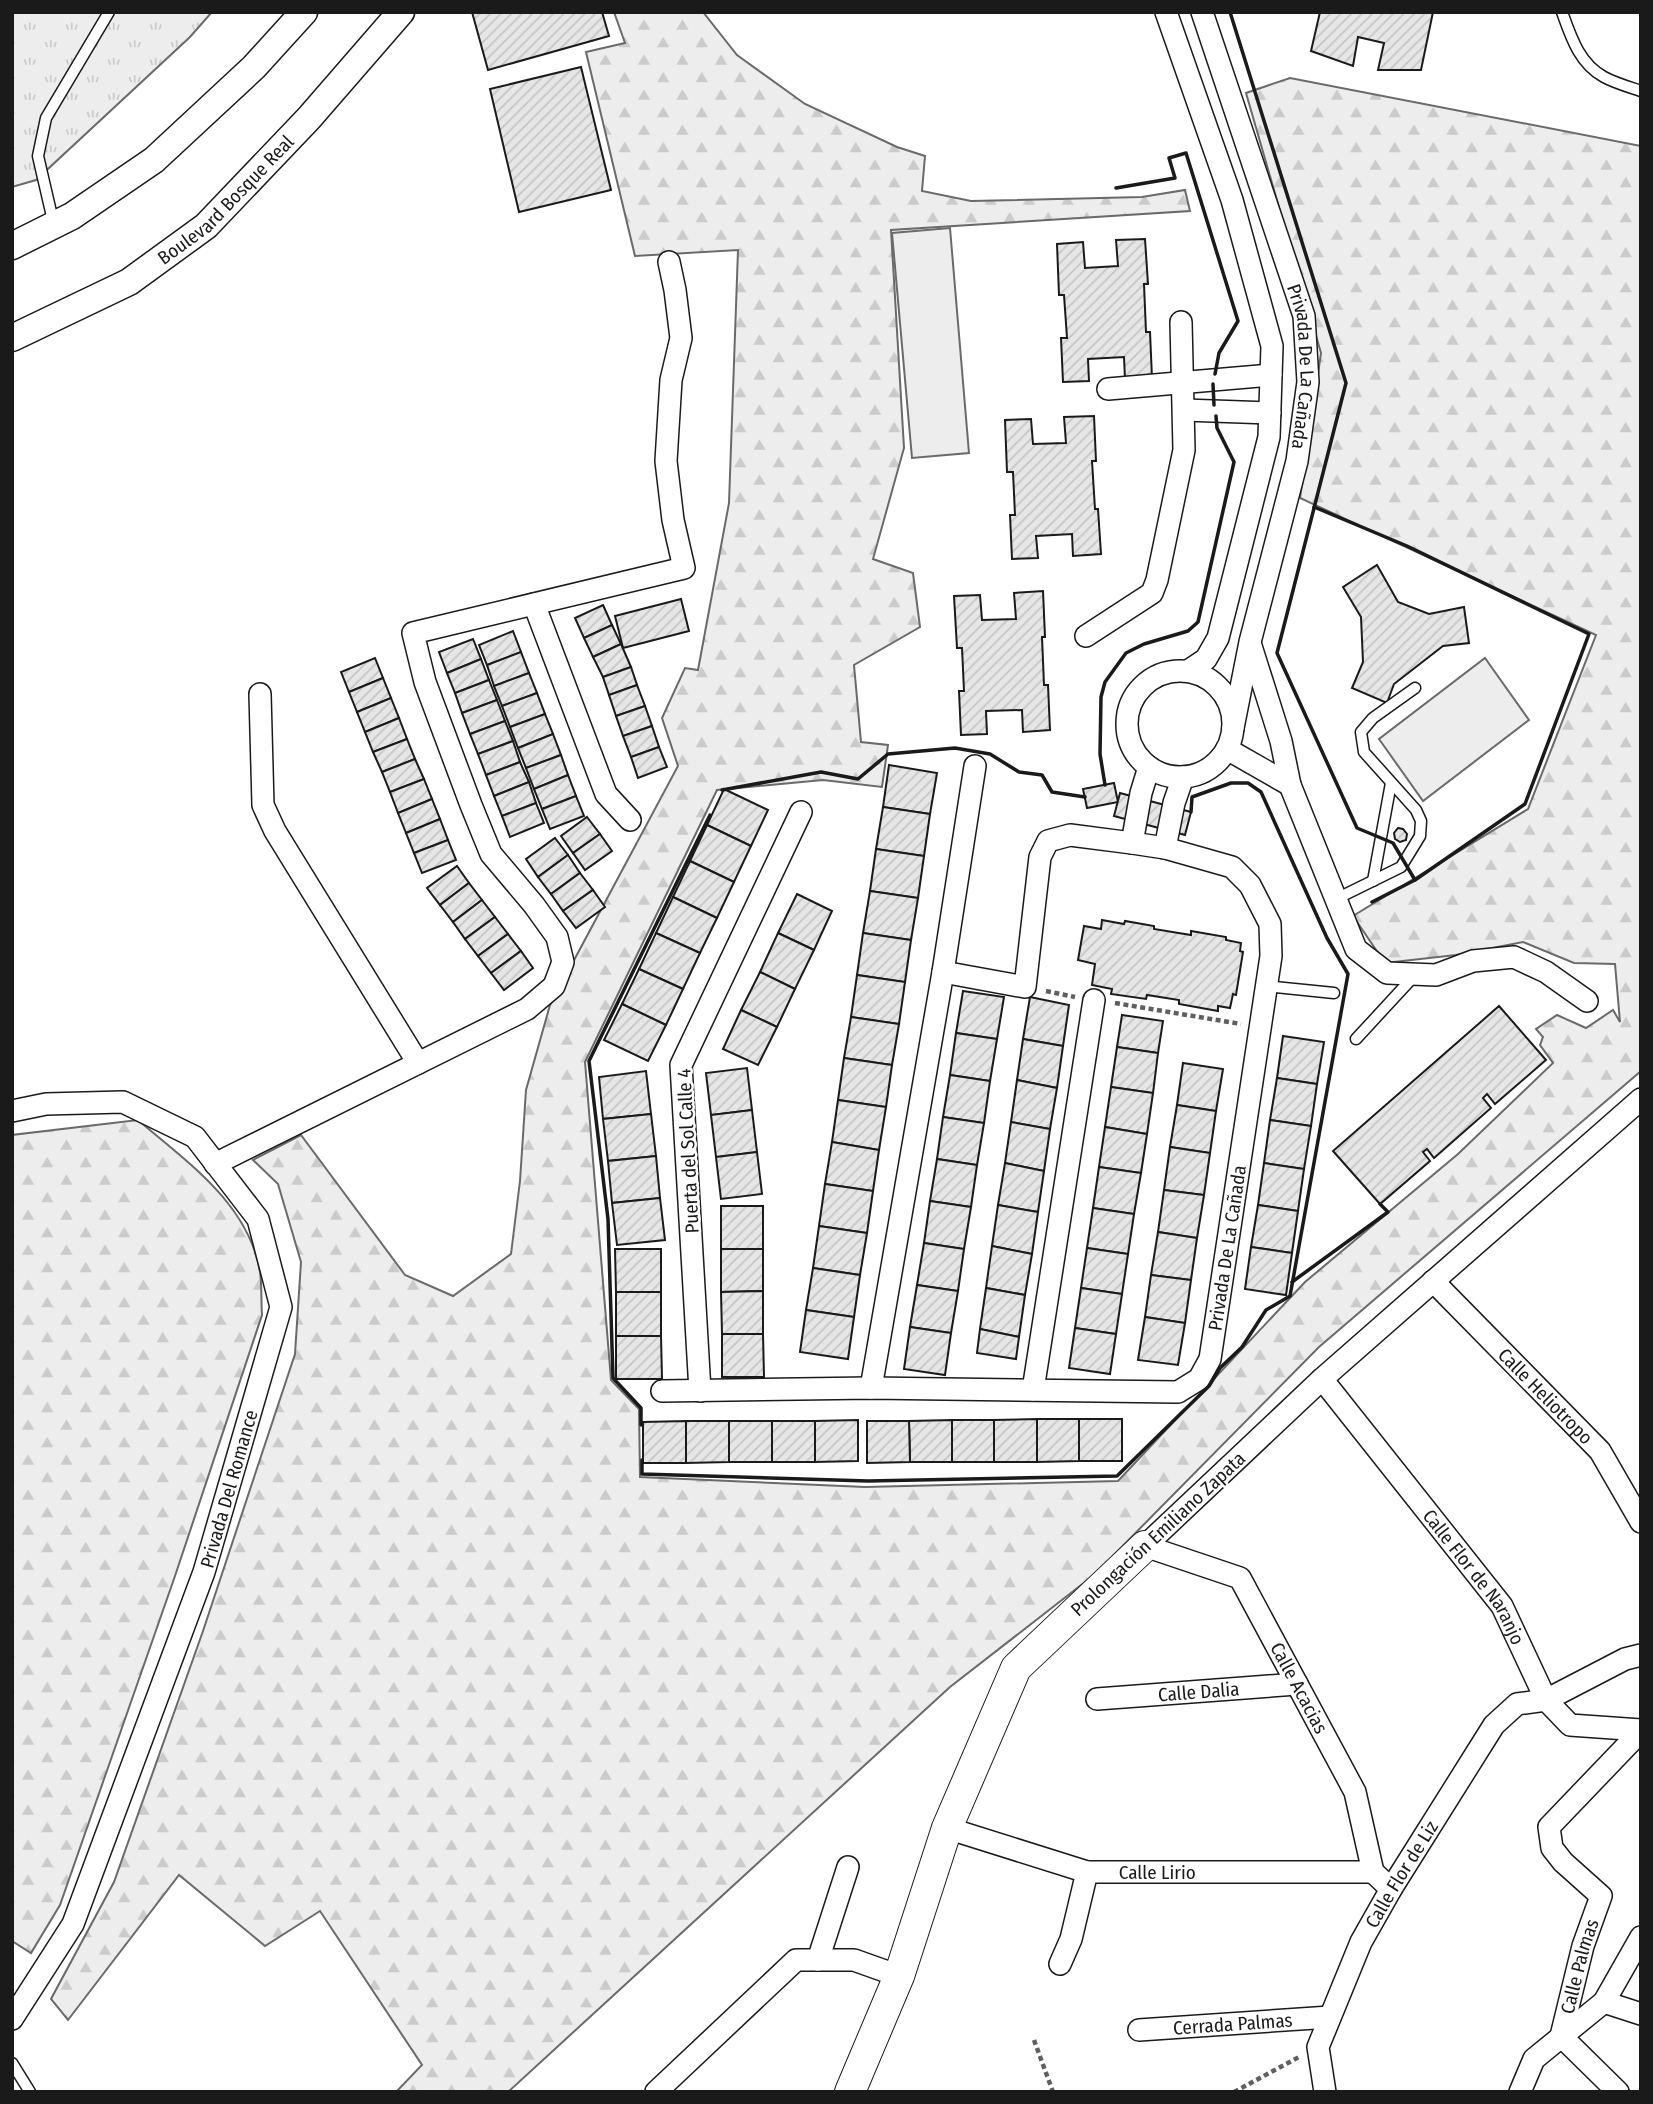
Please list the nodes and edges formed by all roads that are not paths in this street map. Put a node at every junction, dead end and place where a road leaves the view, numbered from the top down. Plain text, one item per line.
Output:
1 (109, 12) edge
2 (304, 12) edge
3 (401, 12) edge
4 (1166, 12) edge
5 (1202, 12) edge
6 (1562, 12) edge
7 (1641, 91) edge
8 (54, 225) junction
9 (12, 246) edge
10 (669, 262) dead end
11 (1181, 322) dead end
12 (12, 338) edge
13 (1271, 375) junction
14 (1183, 382) junction
15 (1108, 389) dead end
16 (1184, 410) junction
17 (1270, 414) junction
18 (534, 604) junction
19 (1086, 636) dead end
20 (1250, 642) junction
21 (1188, 671) junction
22 (1415, 688) dead end
23 (260, 694) dead end
24 (1234, 728) junction
25 (1227, 749) junction
26 (975, 766) dead end
27 (1149, 766) junction
28 (1183, 777) junction
29 (1391, 783) junction
30 (1290, 785) junction
31 (801, 812) dead end
32 (629, 820) dead end
33 (1132, 843) junction
34 (1165, 848) junction
35 (1373, 881) junction
36 (1336, 899) junction
37 (943, 972) junction
38 (1416, 974) junction
39 (1266, 986) junction
40 (1334, 993) dead end
41 (1094, 1000) road end
42 (1587, 1001) dead end
43 (1356, 1039) dead end
44 (418, 1063) junction
45 (1641, 1099) edge
46 (12, 1111) edge
47 (215, 1164) junction
48 (1433, 1282) junction
49 (1322, 1379) junction
50 (871, 1388) junction
51 (1033, 1390) junction
52 (662, 1391) dead end
53 (700, 1391) junction
54 (1641, 1522) edge
55 (1145, 1546) junction
56 (1641, 1655) edge
57 (1297, 1684) junction
58 (1097, 1699) dead end
59 (1546, 1700) junction
60 (1641, 1730) edge
61 (947, 1828) junction
62 (848, 1867) dead end
63 (1087, 1872) junction
64 (1373, 1872) junction
65 (1391, 1889) junction
66 (1641, 1937) edge
67 (818, 1960) junction
68 (1060, 1964) dead end
69 (899, 1976) junction
70 (1604, 2002) junction
71 (1641, 2014) edge
72 (1330, 2017) junction
73 (12, 2019) edge
74 (1139, 2030) dead end
75 (1561, 2036) junction
76 (12, 2063) edge
77 (29, 2091) edge
78 (656, 2092) edge
79 (850, 2092) edge
80 (1325, 2092) edge
81 (1520, 2092) edge
82 (1618, 2092) edge

1 - 8 lane
2 - 8 street
3 - 12 street, Boulevard Bosque Real
4 - 13 street, Privada De La Cañada
5 - 20 street, Privada De La Cañada
6 - 7 lane
8 - 9 street
10 - 18 street
11 - 14 street
13 - 14 street
13 - 17 street, Privada De La Cañada
14 - 15 street
14 - 16 street
16 - 17 street
16 - 19 street
17 - 21 street, Privada De La Cañada
18 - 32 street
18 - 44 street
20 - 24 street, Privada De La Cañada
20 - 30 street
21 - 24 street
21 - 27 street
22 - 29 lane
23 - 44 street
24 - 25 street
25 - 28 street
25 - 30 street
26 - 37 street
27 - 28 street
27 - 33 street
28 - 34 street
29 - 35 lane
29 - 35 lane
30 - 36 street
31 - 53 street, Puerta del Sol Calle 4
33 - 34 street, Privada De La Cañada
33 - 37 street, Privada De La Cañada
34 - 39 street, Privada De La Cañada
35 - 36 lane
36 - 38 street
37 - 50 street
38 - 42 street
38 - 43 lane
39 - 40 lane
39 - 51 street, Privada De La Cañada
41 - 51 street
44 - 47 street
45 - 48 street, Prolongación Emiliano Zapata
46 - 47 street, Privada Del Romance
47 - 73 street, Privada Del Romance
48 - 49 street, Prolongación Emiliano Zapata
48 - 54 street, Calle Heliotropo
49 - 55 street, Prolongación Emiliano Zapata
49 - 59 street, Calle Flor de Naranjo
50 - 51 street, Privada De La Cañada
50 - 53 street, Privada De La Cañada
52 - 53 street, Privada De La Cañada
55 - 57 street, Calle Acacias
55 - 61 main road, Prolongación Emiliano Zapata
56 - 59 street, Calle Flor de Liz
57 - 58 street, Calle Dalia
57 - 64 street, Calle Acacias
59 - 60 street, Calle Flor de Naranjo
59 - 65 street, Calle Flor de Liz
60 - 75 street, Calle Palmas
61 - 63 street, Calle Lirio
61 - 69 main road, Prolongación Emiliano Zapata
62 - 67 street
63 - 64 street, Calle Lirio
63 - 68 street
64 - 65 street
65 - 72 street, Calle Flor de Liz
66 - 70 street
67 - 69 street
67 - 78 street
69 - 79 main road, Prolongación Emiliano Zapata
70 - 71 street
70 - 75 street
72 - 74 street, Cerrada Palmas
72 - 80 street, Calle Flor de Liz
75 - 81 street, Calle Palmas
75 - 82 street
76 - 77 lane

